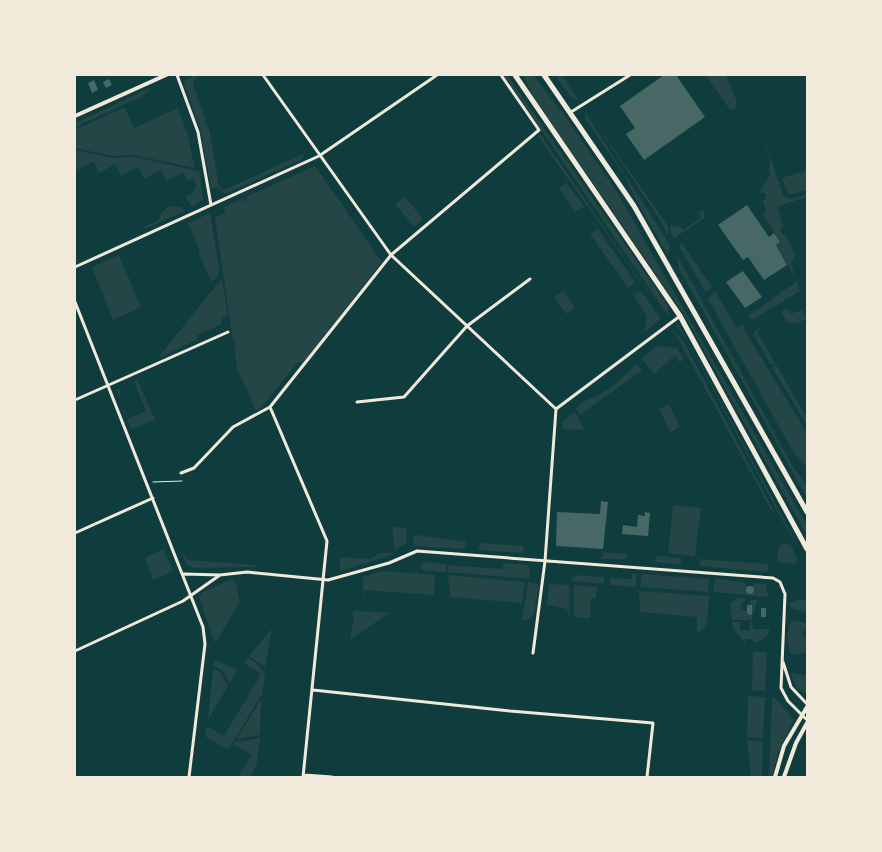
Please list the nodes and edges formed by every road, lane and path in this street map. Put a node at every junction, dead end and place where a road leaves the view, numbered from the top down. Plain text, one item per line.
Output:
1 (166, 75) edge
2 (177, 75) edge
3 (263, 75) edge
4 (437, 75) edge
5 (501, 75) edge
6 (514, 75) edge
7 (544, 75) edge
8 (630, 75) edge
9 (571, 112) junction
10 (75, 116) edge
11 (319, 156) junction
12 (211, 205) junction
13 (391, 255) junction
14 (75, 267) edge
15 (530, 279) dead end
16 (75, 302) edge
17 (680, 316) junction
18 (467, 326) junction
19 (228, 332) dead end
20 (108, 386) junction
21 (75, 400) edge
22 (357, 402) dead end
23 (270, 407) junction
24 (556, 409) junction
25 (181, 473) dead end
26 (182, 481) dead end
27 (152, 482) dead end
28 (153, 498) junction
29 (807, 512) edge
30 (75, 533) edge
31 (807, 549) edge
32 (545, 561) junction
33 (184, 574) junction
34 (220, 575) junction
35 (323, 580) junction
36 (192, 596) junction
37 (75, 650) edge
38 (533, 653) dead end
39 (782, 656) junction
40 (313, 690) junction
41 (807, 704) edge
42 (807, 707) edge
43 (801, 715) junction
44 (807, 721) edge
45 (304, 776) edge
46 (189, 777) edge
47 (332, 777) edge
48 (646, 777) edge
49 (775, 777) edge
50 (784, 777) edge

1 - 10 street
2 - 12 street
3 - 11 street
4 - 11 street
5 - 13 street
6 - 17 main road
7 - 9 main road
8 - 9 street
9 - 29 main road
11 - 12 street
11 - 13 street
12 - 14 street
13 - 18 street
13 - 23 street
15 - 18 street
16 - 20 street
17 - 24 street
17 - 31 main road
18 - 22 street
18 - 24 street
19 - 20 street
20 - 21 street
20 - 28 street
23 - 25 street
23 - 35 street
24 - 32 street
26 - 27 path
28 - 30 street
28 - 33 street
32 - 35 street
32 - 38 street
32 - 39 street
33 - 34 street
33 - 36 street
34 - 35 street
34 - 36 street
35 - 40 street
36 - 37 street
36 - 46 street
39 - 41 street
39 - 43 street
40 - 45 street
40 - 48 street
42 - 43 street
43 - 44 street
43 - 49 street
44 - 50 street
45 - 47 street

